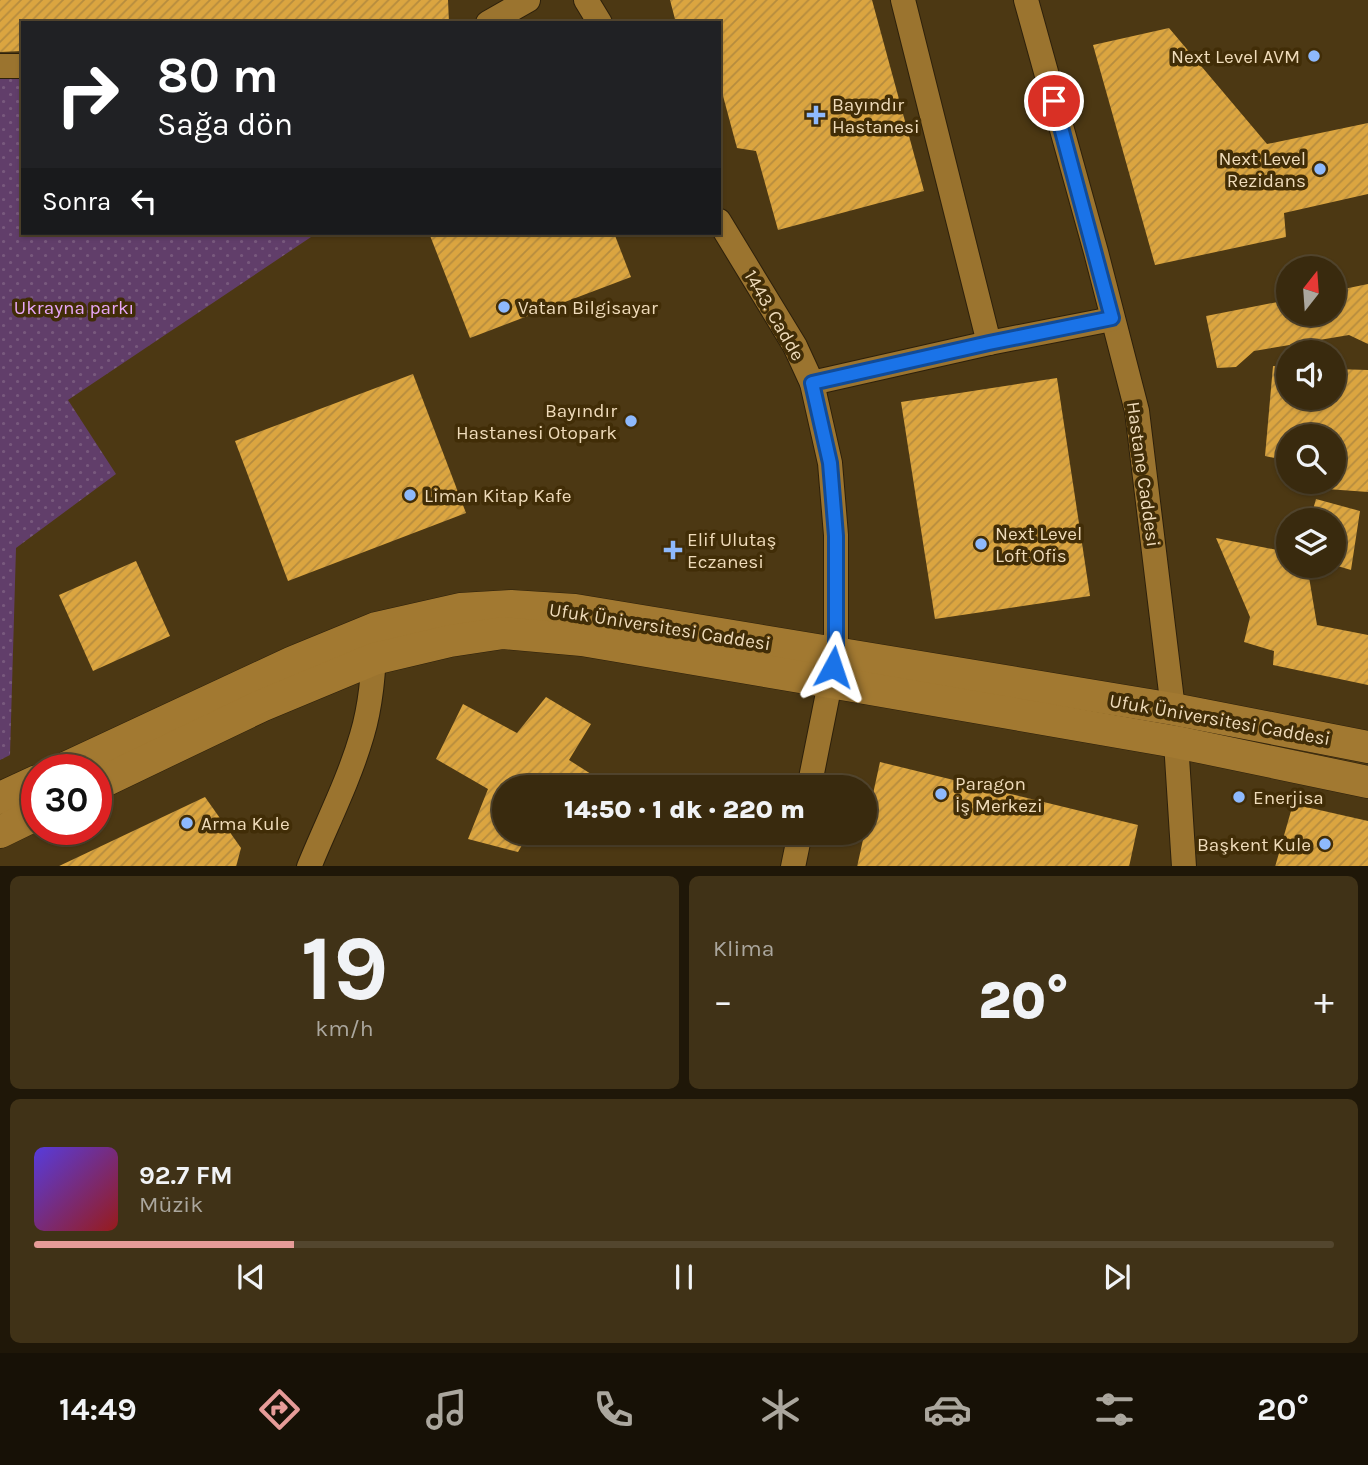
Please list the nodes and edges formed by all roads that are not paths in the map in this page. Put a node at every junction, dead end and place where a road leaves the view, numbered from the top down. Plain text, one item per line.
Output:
1 (528, 0) edge
2 (586, 0) edge
3 (903, 0) edge
4 (1026, 0) edge
5 (491, 21) edge
6 (599, 21) edge
7 (0, 66) edge
8 (21, 66) edge
9 (721, 224) edge
10 (1112, 318) junction
11 (989, 343) junction
12 (812, 383) junction
13 (376, 628) junction
14 (374, 659) junction
15 (833, 667) junction
16 (1173, 709) junction
17 (1176, 742) junction
18 (1368, 747) edge
19 (95, 754) edge
20 (812, 775) edge
21 (112, 777) edge
22 (1368, 782) edge
23 (21, 789) edge
24 (0, 799) edge
25 (21, 822) edge
26 (0, 832) edge
27 (797, 845) edge
28 (309, 866) edge
29 (793, 866) edge
30 (1184, 866) edge

1 - 5 street
2 - 6 street
3 - 11 street
4 - 10 street, Hastane Caddesi
7 - 8 street
9 - 12 street, 1443. Cadde
10 - 11 street
10 - 16 street, Hastane Caddesi
11 - 12 street
12 - 15 street, 1443. Cadde
13 - 14 street
13 - 15 main road, Ufuk Üniversitesi Caddesi
13 - 19 main road, Ufuk Üniversitesi Caddesi
14 - 15 main road, Ufuk Üniversitesi Caddesi
14 - 21 main road, Ufuk Üniversitesi Caddesi
14 - 28 street
15 - 16 main road, Ufuk Üniversitesi Caddesi
15 - 17 main road, Ufuk Üniversitesi Caddesi
15 - 20 street, 1443. Cadde
16 - 17 main road
16 - 18 main road, Ufuk Üniversitesi Caddesi
17 - 22 main road, Ufuk Üniversitesi Caddesi
17 - 30 street
23 - 24 main road
25 - 26 main road
27 - 29 street

